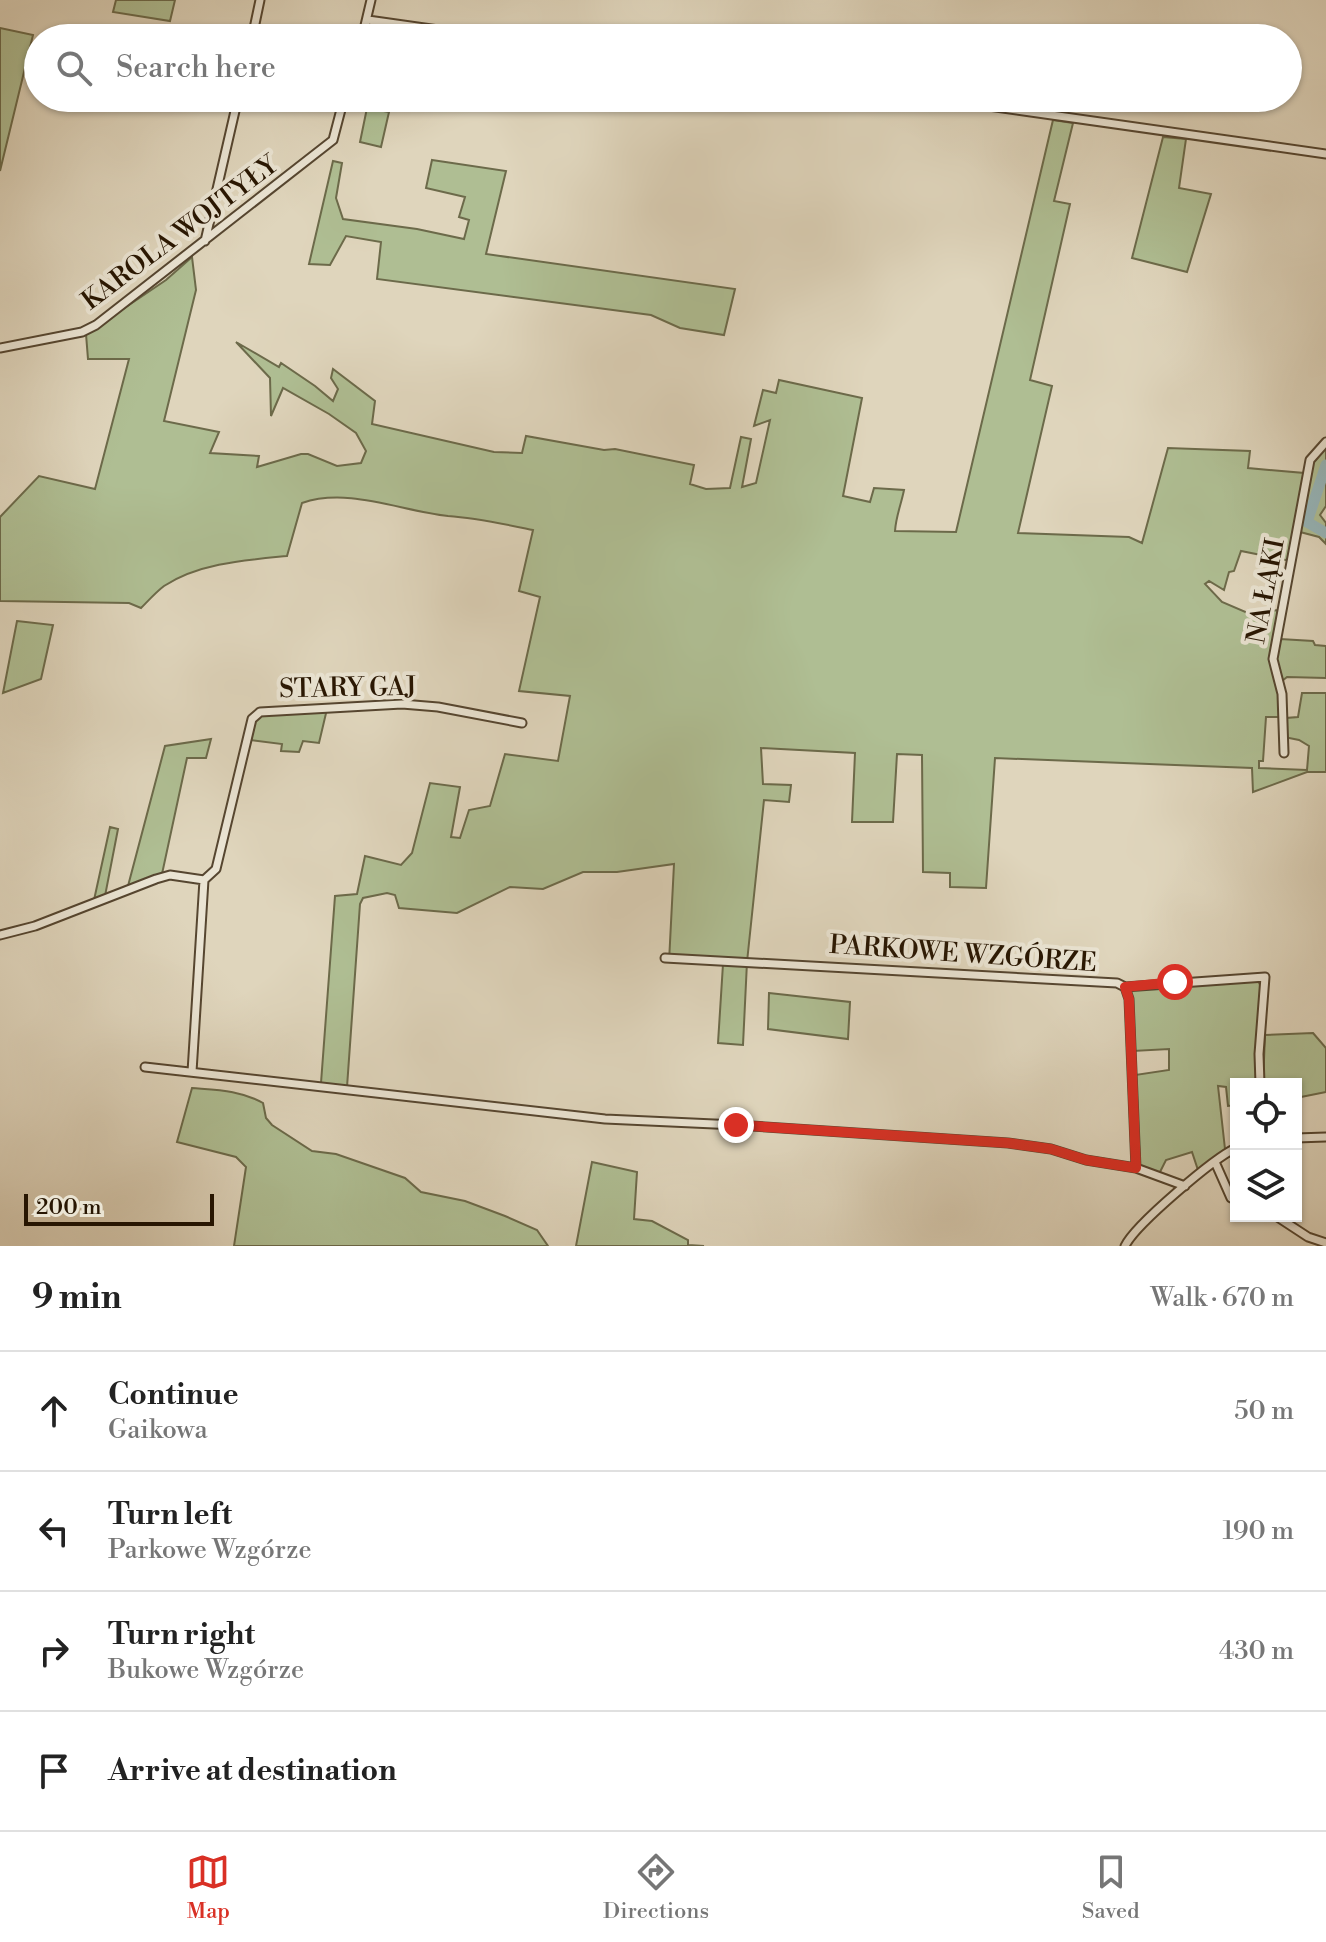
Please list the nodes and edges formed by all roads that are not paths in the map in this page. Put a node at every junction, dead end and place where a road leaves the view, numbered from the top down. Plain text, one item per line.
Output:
1 (260, 0) edge
2 (371, 0) edge
3 (368, 20) junction
4 (255, 24) edge
5 (367, 24) edge
6 (396, 24) edge
7 (235, 112) edge
8 (340, 112) edge
9 (1030, 112) edge
10 (1326, 154) edge
11 (205, 241) junction
12 (0, 348) edge
13 (1326, 442) edge
14 (522, 723) dead end
15 (1284, 753) dead end
16 (204, 880) junction
17 (0, 935) edge
18 (665, 958) dead end
19 (1125, 987) junction
20 (145, 1067) dead end
21 (192, 1072) junction
22 (1260, 1078) edge
23 (1326, 1137) edge
24 (1302, 1138) edge
25 (1233, 1150) edge
26 (1215, 1162) junction
27 (1136, 1168) junction
28 (1185, 1186) junction
29 (1230, 1196) edge
30 (1285, 1222) edge
31 (1326, 1243) edge
32 (1125, 1246) edge

1 - 4 street
2 - 3 street
3 - 5 street
3 - 6 street
7 - 11 street
8 - 11 street, KAROLA WOJTYŁY
9 - 10 street
11 - 12 street, KAROLA WOJTYŁY
13 - 15 street, NA ŁĄKI
14 - 16 street, STARY GAJ
16 - 17 street
16 - 21 street
18 - 19 street, PARKOWE WZGÓRZE
19 - 22 street
19 - 27 street, PARKOWE WZGÓRZE
20 - 21 street
21 - 27 street
23 - 24 street
25 - 26 street
26 - 28 street
26 - 29 street
27 - 28 street
28 - 32 street
30 - 31 street

